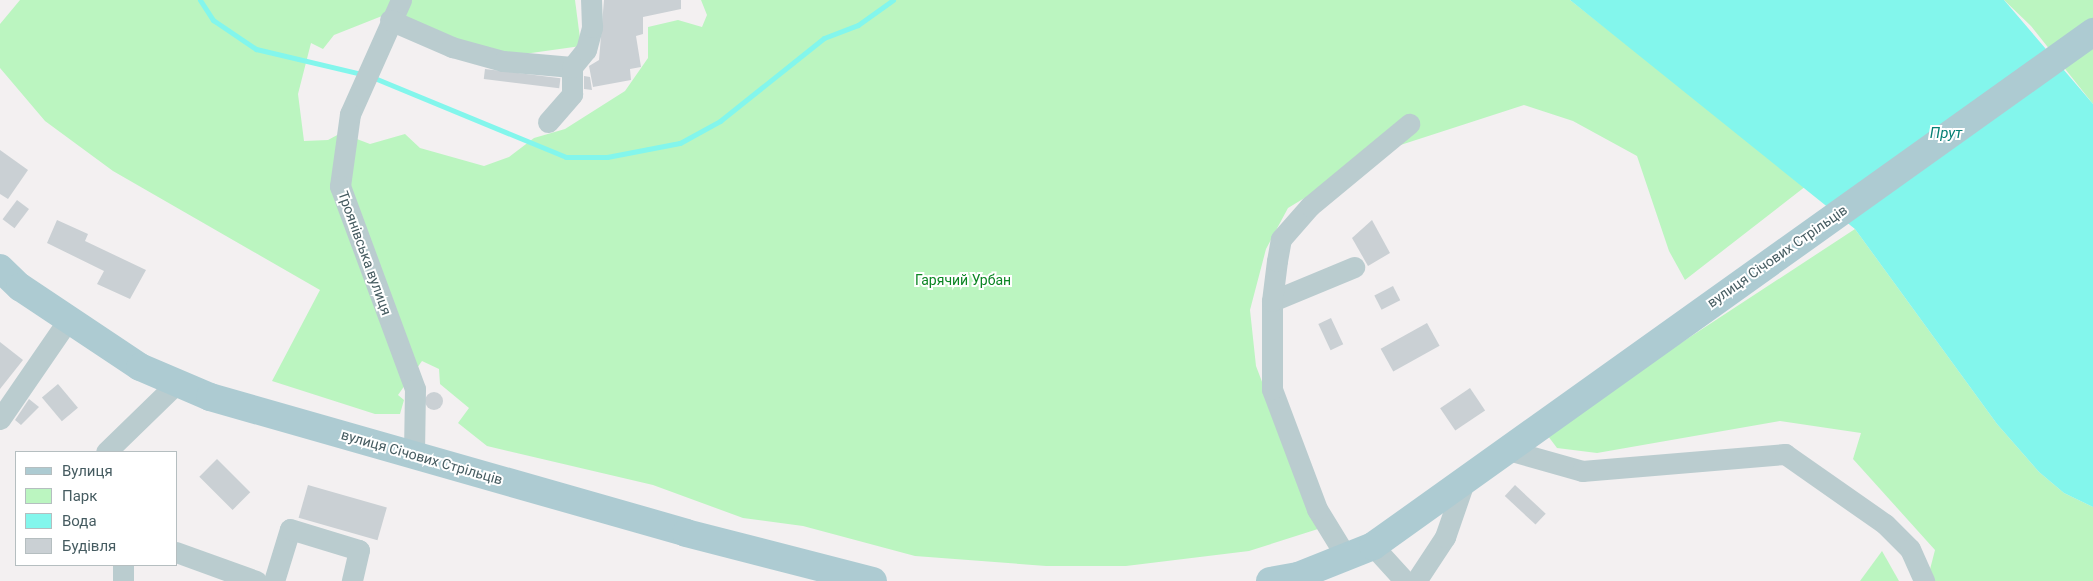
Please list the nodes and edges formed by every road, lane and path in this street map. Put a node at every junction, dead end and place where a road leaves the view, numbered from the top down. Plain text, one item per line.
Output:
1 (401, 0) edge
2 (591, 0) edge
3 (390, 20) junction
4 (2093, 32) edge
5 (572, 68) junction
6 (548, 122) dead end
7 (1409, 124) dead end
8 (1354, 267) dead end
9 (0, 268) edge
10 (1272, 301) junction
11 (68, 320) junction
12 (177, 383) junction
13 (0, 419) edge
14 (1508, 450) junction
15 (107, 451) edge
16 (414, 454) junction
17 (1463, 485) junction
18 (1373, 546) junction
19 (178, 553) edge
20 (1347, 558) junction
21 (123, 566) edge
22 (123, 581) edge
23 (256, 581) edge
24 (274, 581) edge
25 (352, 581) edge
26 (873, 581) edge
27 (1270, 581) edge
28 (1405, 581) edge
29 (1416, 581) edge
30 (1924, 581) edge

1 - 3 street, Троянівська вулиця
2 - 5 street
3 - 5 street
3 - 16 street, Троянівська вулиця
4 - 14 main road, вулиця Січових Стрільців
5 - 6 street
7 - 10 street
8 - 10 street
9 - 11 main road, вулиця Січових Стрільців
10 - 20 street
11 - 12 main road, вулиця Січових Стрільців
11 - 13 street
12 - 15 street
12 - 16 main road, вулиця Січових Стрільців
14 - 17 main road, вулиця Січових Стрільців
14 - 30 street
16 - 26 main road, вулиця Січових Стрільців
17 - 18 main road, вулиця Січових Стрільців
17 - 29 street
18 - 20 main road, вулиця Січових Стрільців
18 - 28 street
19 - 23 street
20 - 27 main road, вулиця Січових Стрільців
21 - 22 street
24 - 25 street

